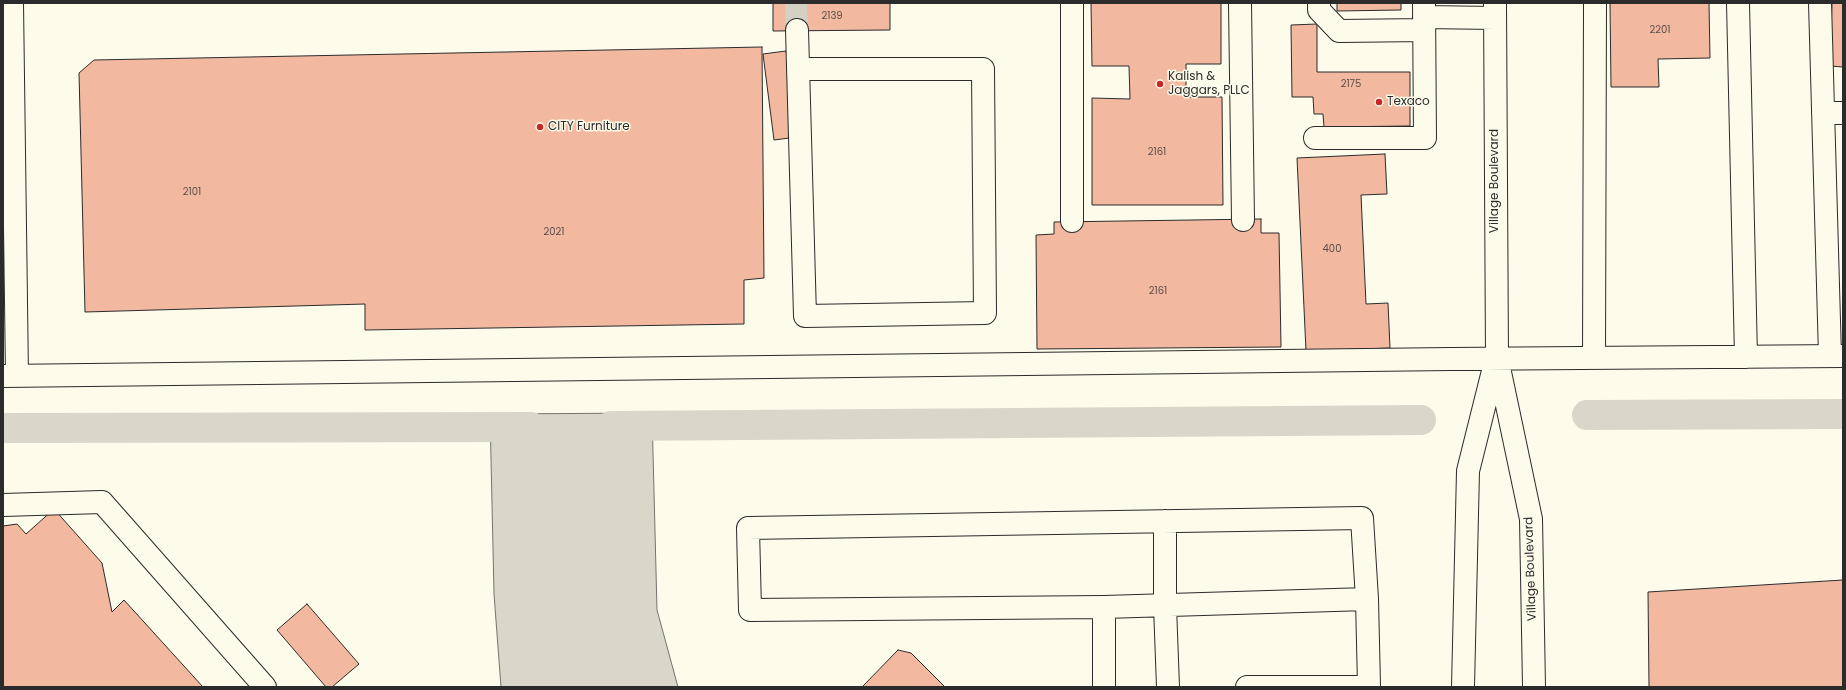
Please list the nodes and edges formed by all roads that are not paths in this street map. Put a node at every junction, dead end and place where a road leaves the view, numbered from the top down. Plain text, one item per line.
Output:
1 (12, 3) edge
2 (1072, 3) edge
3 (1240, 3) edge
4 (1319, 3) edge
5 (1595, 3) edge
6 (1738, 3) edge
7 (1820, 3) edge
8 (1495, 10) edge
9 (1424, 16) edge
10 (797, 30) tunnel mouth
11 (798, 69) junction
12 (1833, 113) edge
13 (1315, 138) dead end
14 (1243, 220) dead end
15 (1072, 221) dead end
16 (1836, 356) edge
17 (1746, 357) junction
18 (1497, 358) junction
19 (1594, 358) junction
20 (10, 376) edge
21 (3, 505) edge
22 (1165, 521) junction
23 (1367, 598) junction
24 (1165, 606) junction
25 (1104, 607) junction
26 (265, 687) edge
27 (1104, 687) edge
28 (1168, 687) edge
29 (1247, 687) edge
30 (1368, 687) edge
31 (1464, 687) edge
32 (1534, 687) edge

1 - 20 street
2 - 15 street
3 - 14 street
4 - 9 street
5 - 19 street
6 - 17 street
7 - 12 street
8 - 9 street
8 - 18 street, Village Boulevard
9 - 13 street
10 - 11 street
11 - 11 street
12 - 16 street
16 - 17 street
17 - 19 street
18 - 19 street
18 - 20 street
18 - 31 street, Village Boulevard
18 - 32 street, Village Boulevard
21 - 26 street
22 - 23 street
22 - 24 street
22 - 25 street
23 - 24 street
23 - 30 street
24 - 25 street
24 - 28 street
25 - 27 street
29 - 30 street

